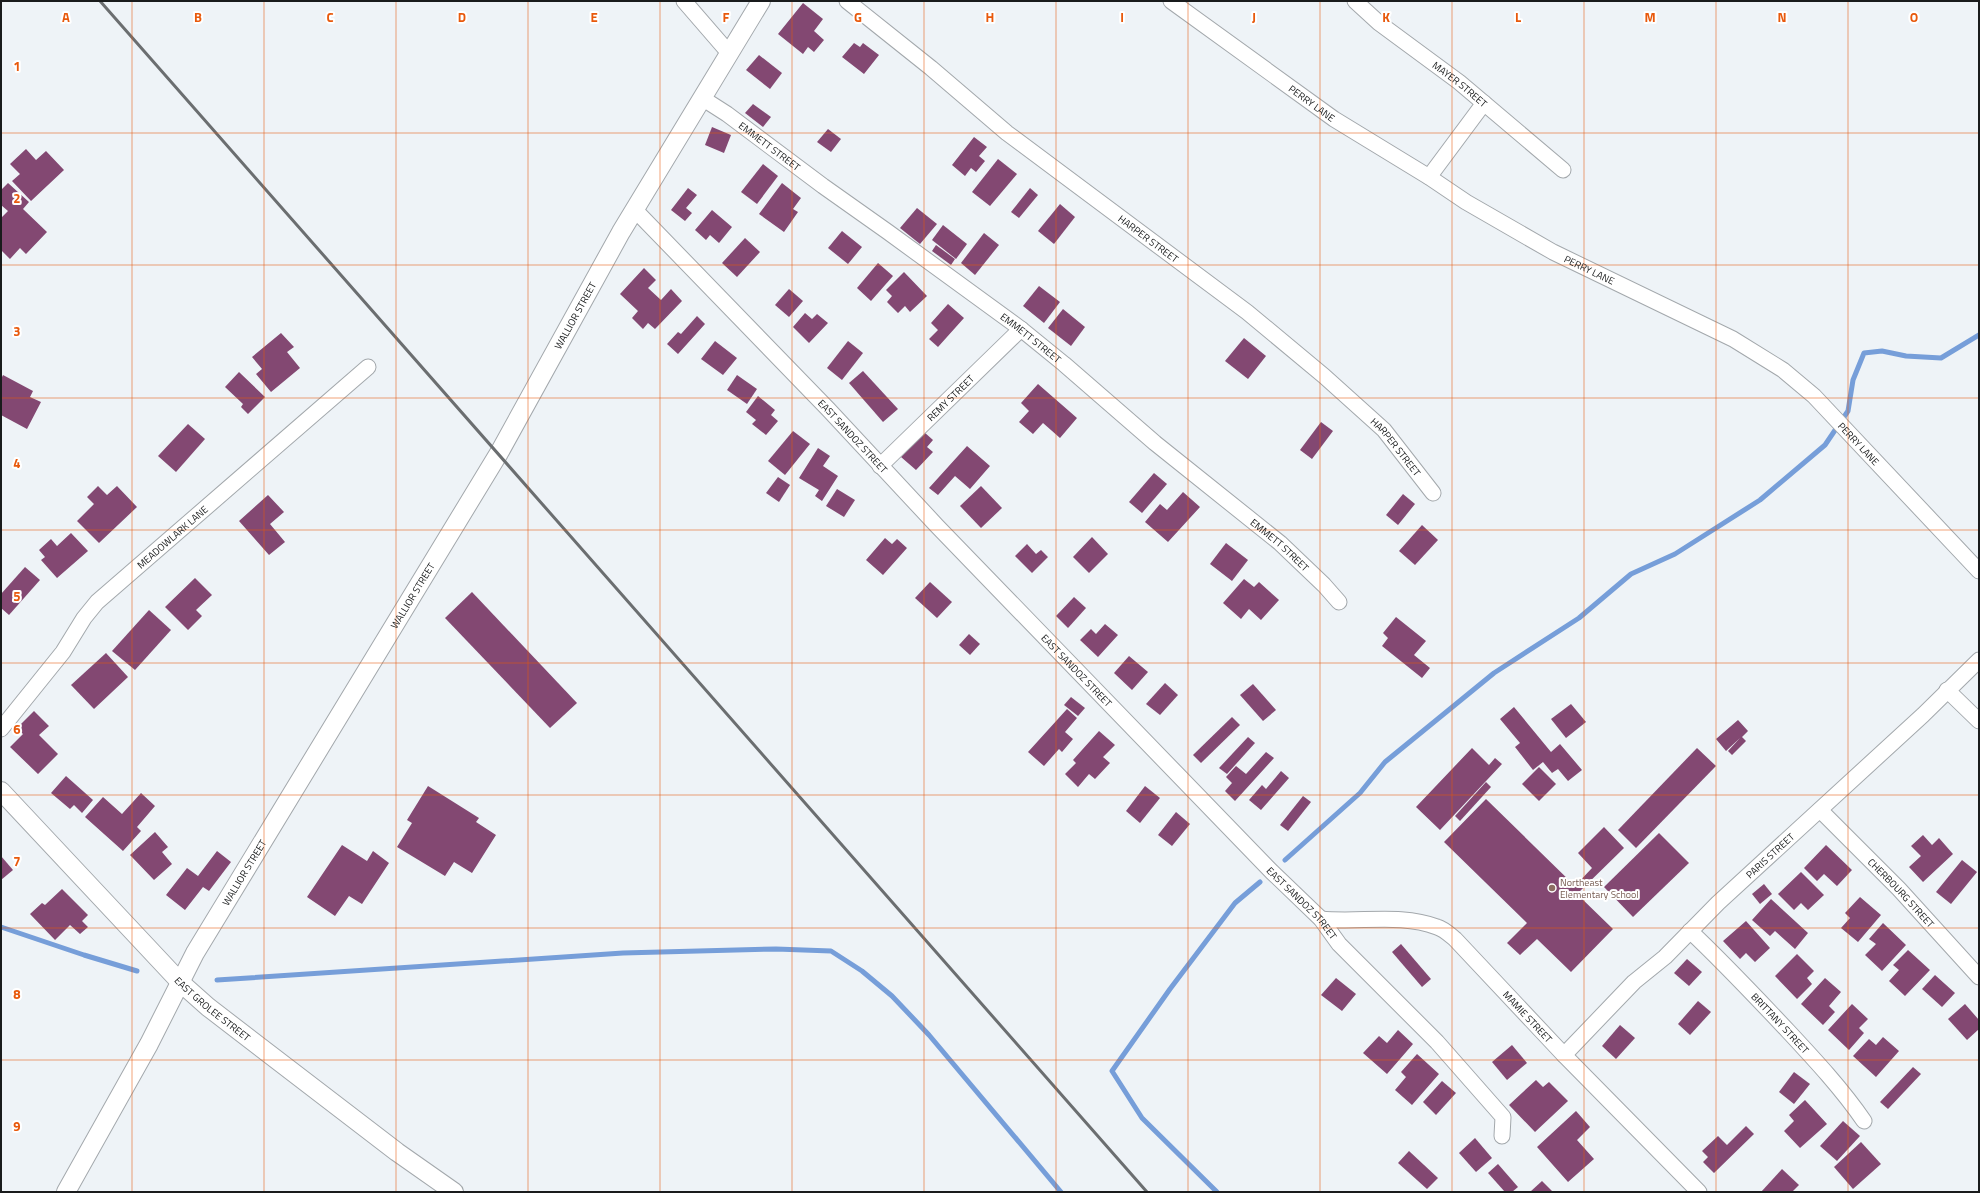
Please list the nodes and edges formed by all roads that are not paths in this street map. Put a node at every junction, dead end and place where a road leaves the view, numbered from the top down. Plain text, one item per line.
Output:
1 (684, 1) edge
2 (761, 1) edge
3 (847, 1) edge
4 (1171, 1) edge
5 (1355, 1) edge
6 (729, 53) junction
7 (702, 98) junction
8 (1484, 103) junction
9 (1563, 170) dead end
10 (1429, 177) junction
11 (635, 210) junction
12 (1020, 330) junction
13 (368, 367) dead end
14 (880, 466) junction
15 (1433, 493) dead end
16 (1979, 571) edge
17 (1339, 602) dead end
18 (1979, 660) edge
19 (1947, 690) junction
20 (1979, 721) edge
21 (1, 729) edge
22 (1, 791) edge
23 (1820, 810) junction
24 (1321, 919) junction
25 (1690, 931) junction
26 (1979, 977) edge
27 (180, 983) junction
28 (1564, 1055) junction
29 (1864, 1121) dead end
30 (1502, 1136) dead end
31 (66, 1192) edge
32 (454, 1192) edge
33 (1699, 1192) edge

1 - 6 street
2 - 6 street, WALLIOR STREET
3 - 15 street, HARPER STREET
4 - 10 street, PERRY LANE
5 - 8 street, MAYER STREET
6 - 7 street, WALLIOR STREET
7 - 11 street, WALLIOR STREET
7 - 12 street, EMMETT STREET
8 - 9 street, MAYER STREET
8 - 10 street
10 - 16 street, PERRY LANE
11 - 14 street, EAST SANDOZ STREET
11 - 27 street, WALLIOR STREET
12 - 14 street, REMY STREET
12 - 17 street, EMMETT STREET
13 - 21 street, MEADOWLARK LANE
14 - 24 street, EAST SANDOZ STREET
18 - 19 street, PARIS STREET
19 - 20 street
19 - 23 street, PARIS STREET
22 - 27 street, EAST GROLEE STREET
23 - 25 street, PARIS STREET
23 - 26 street, CHERBOURG STREET
24 - 28 street, MAMIE STREET
24 - 30 street, EAST SANDOZ STREET
25 - 28 street, PARIS STREET
25 - 29 street, BRITTANY STREET
27 - 31 street, WALLIOR STREET
27 - 32 street, EAST GROLEE STREET
28 - 33 street, MAMIE STREET

